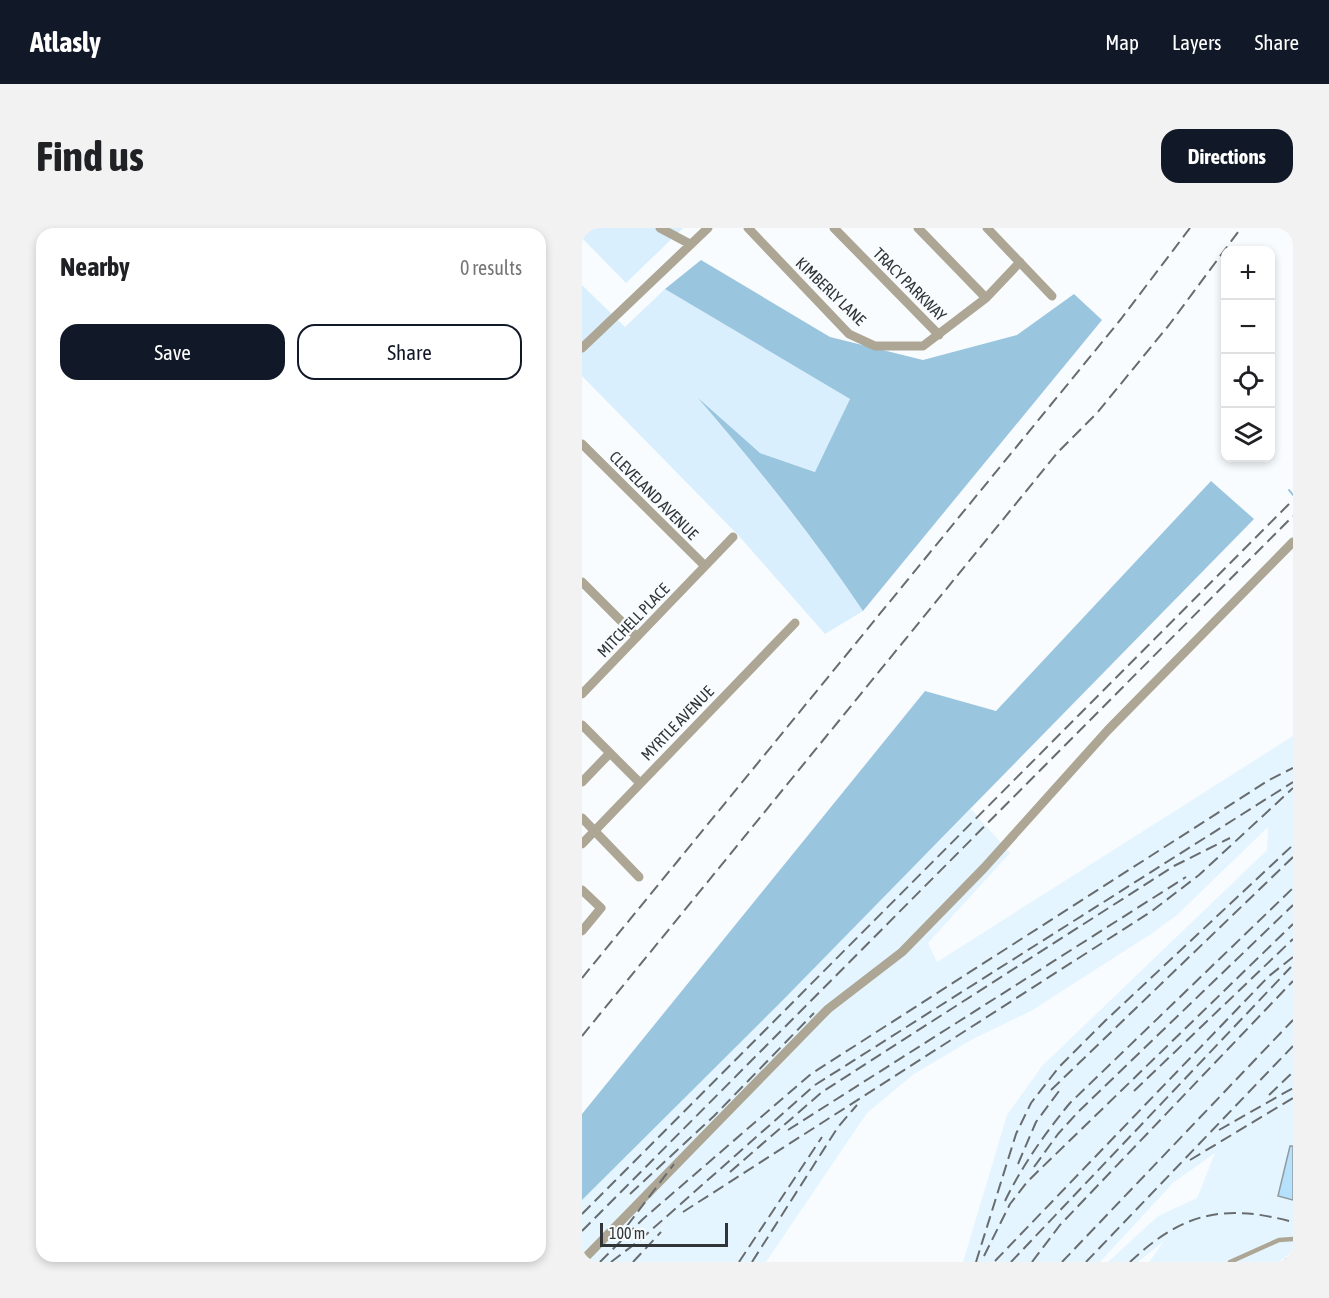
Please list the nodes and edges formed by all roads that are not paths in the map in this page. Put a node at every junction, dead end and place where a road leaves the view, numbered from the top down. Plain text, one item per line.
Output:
1 (660, 228) edge
2 (708, 228) edge
3 (748, 228) edge
4 (834, 228) edge
5 (918, 228) edge
6 (987, 228) edge
7 (690, 244) junction
8 (1020, 262) junction
9 (1052, 296) dead end
10 (987, 298) junction
11 (939, 334) junction
12 (582, 348) edge
13 (582, 444) edge
14 (733, 537) dead end
15 (1293, 542) edge
16 (705, 566) junction
17 (582, 582) edge
18 (795, 623) dead end
19 (637, 637) junction
20 (582, 694) edge
21 (582, 725) edge
22 (610, 753) junction
23 (582, 782) edge
24 (640, 783) junction
25 (582, 818) edge
26 (595, 831) junction
27 (582, 844) edge
28 (639, 877) dead end
29 (582, 890) edge
30 (582, 931) edge
31 (1293, 1239) edge
32 (1293, 1259) edge
33 (582, 1261) edge
34 (1230, 1262) edge
35 (1288, 1262) edge

1 - 7 street
2 - 7 street
3 - 11 street, KIMBERLY LANE
4 - 11 street, TRACY PARKWAY
5 - 10 street
6 - 8 street
7 - 12 street
8 - 9 street
8 - 10 street, KIMBERLY LANE
10 - 11 street, KIMBERLY LANE
13 - 16 street, CLEVELAND AVENUE
14 - 16 street, MITCHELL PLACE
15 - 33 street
16 - 19 street, MITCHELL PLACE
17 - 19 street
18 - 24 street, MYRTLE AVENUE
19 - 20 street, MITCHELL PLACE
21 - 22 street
22 - 23 street
22 - 24 street
24 - 26 street, MYRTLE AVENUE
25 - 26 street
26 - 27 street, MYRTLE AVENUE
26 - 28 street
29 - 30 street
31 - 34 lane
32 - 35 street

